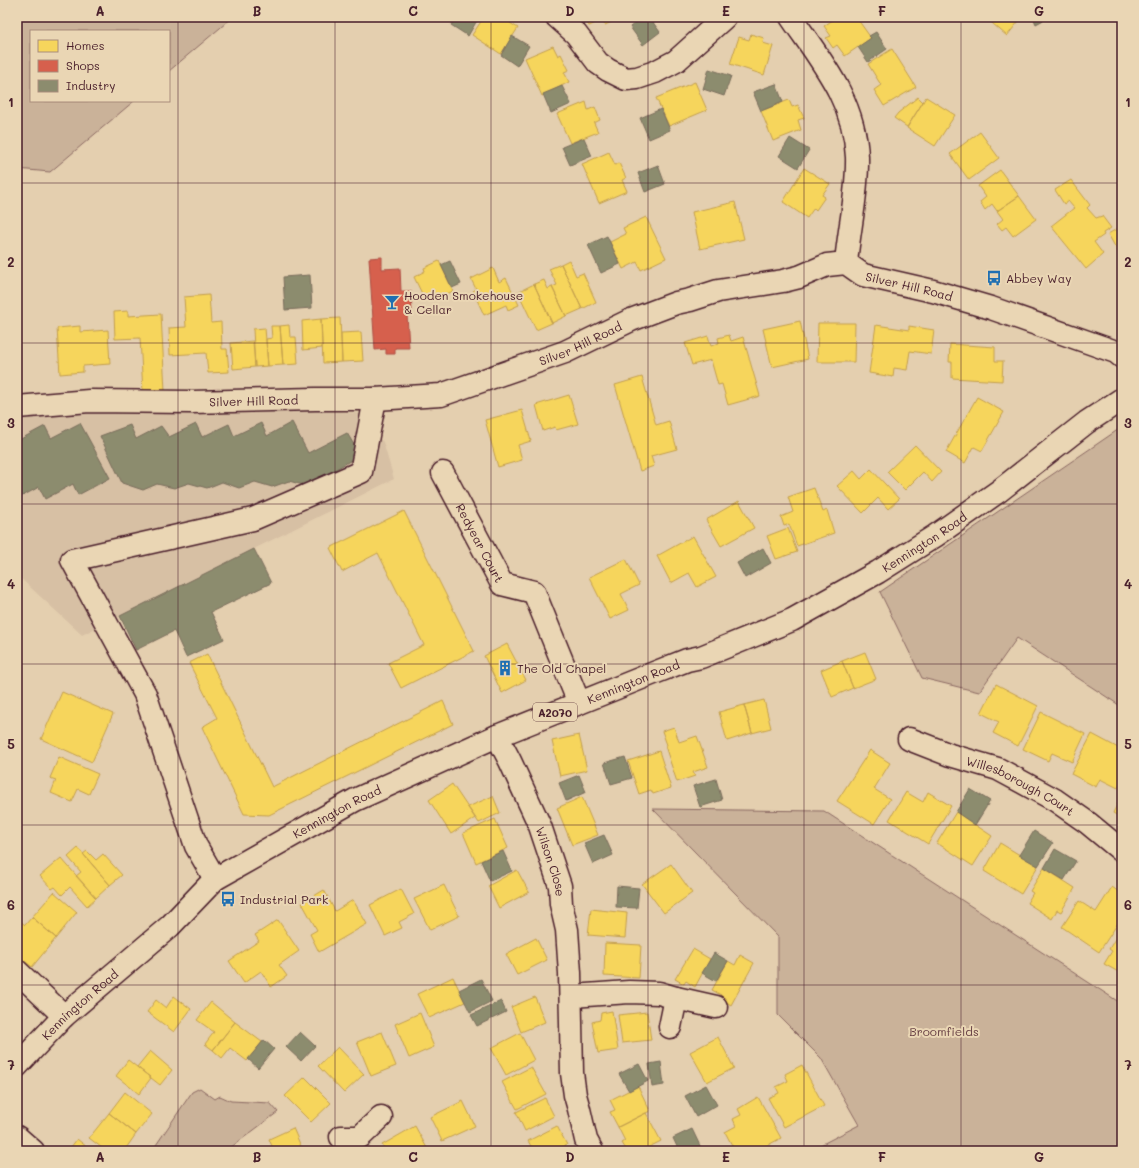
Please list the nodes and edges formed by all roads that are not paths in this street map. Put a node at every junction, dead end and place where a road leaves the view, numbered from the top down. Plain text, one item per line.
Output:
1 (557, 17) edge
2 (725, 17) edge
3 (791, 17) edge
4 (836, 264) junction
5 (1122, 357) edge
6 (376, 399) junction
7 (1122, 399) edge
8 (17, 407) edge
9 (443, 473) dead end
10 (579, 703) junction
11 (496, 736) junction
12 (908, 739) dead end
13 (1122, 851) edge
14 (215, 879) junction
15 (17, 971) edge
16 (572, 996) junction
17 (676, 998) junction
18 (716, 1007) dead end
19 (64, 1016) junction
20 (670, 1027) dead end
21 (17, 1066) edge
22 (381, 1117) dead end
23 (17, 1137) edge
24 (356, 1142) edge
25 (33, 1151) edge
26 (592, 1151) edge

1 - 2 street
3 - 4 street
4 - 5 street, Silver Hill Road
4 - 6 street, Silver Hill Road
6 - 8 street, Silver Hill Road
6 - 14 street
7 - 10 street, Kennington Road / A2070
9 - 10 street, Redyear Court
10 - 11 street, Kennington Road / A2070
11 - 14 street, Kennington Road / A2070
11 - 16 street, Wilson Close
12 - 13 street, Willesborough Court
14 - 19 street, Kennington Road / A2070
15 - 19 street
16 - 17 street
16 - 26 street, Wilson Close
17 - 18 street
17 - 20 street
19 - 21 street, Kennington Road / A2070
22 - 24 street
23 - 25 street

